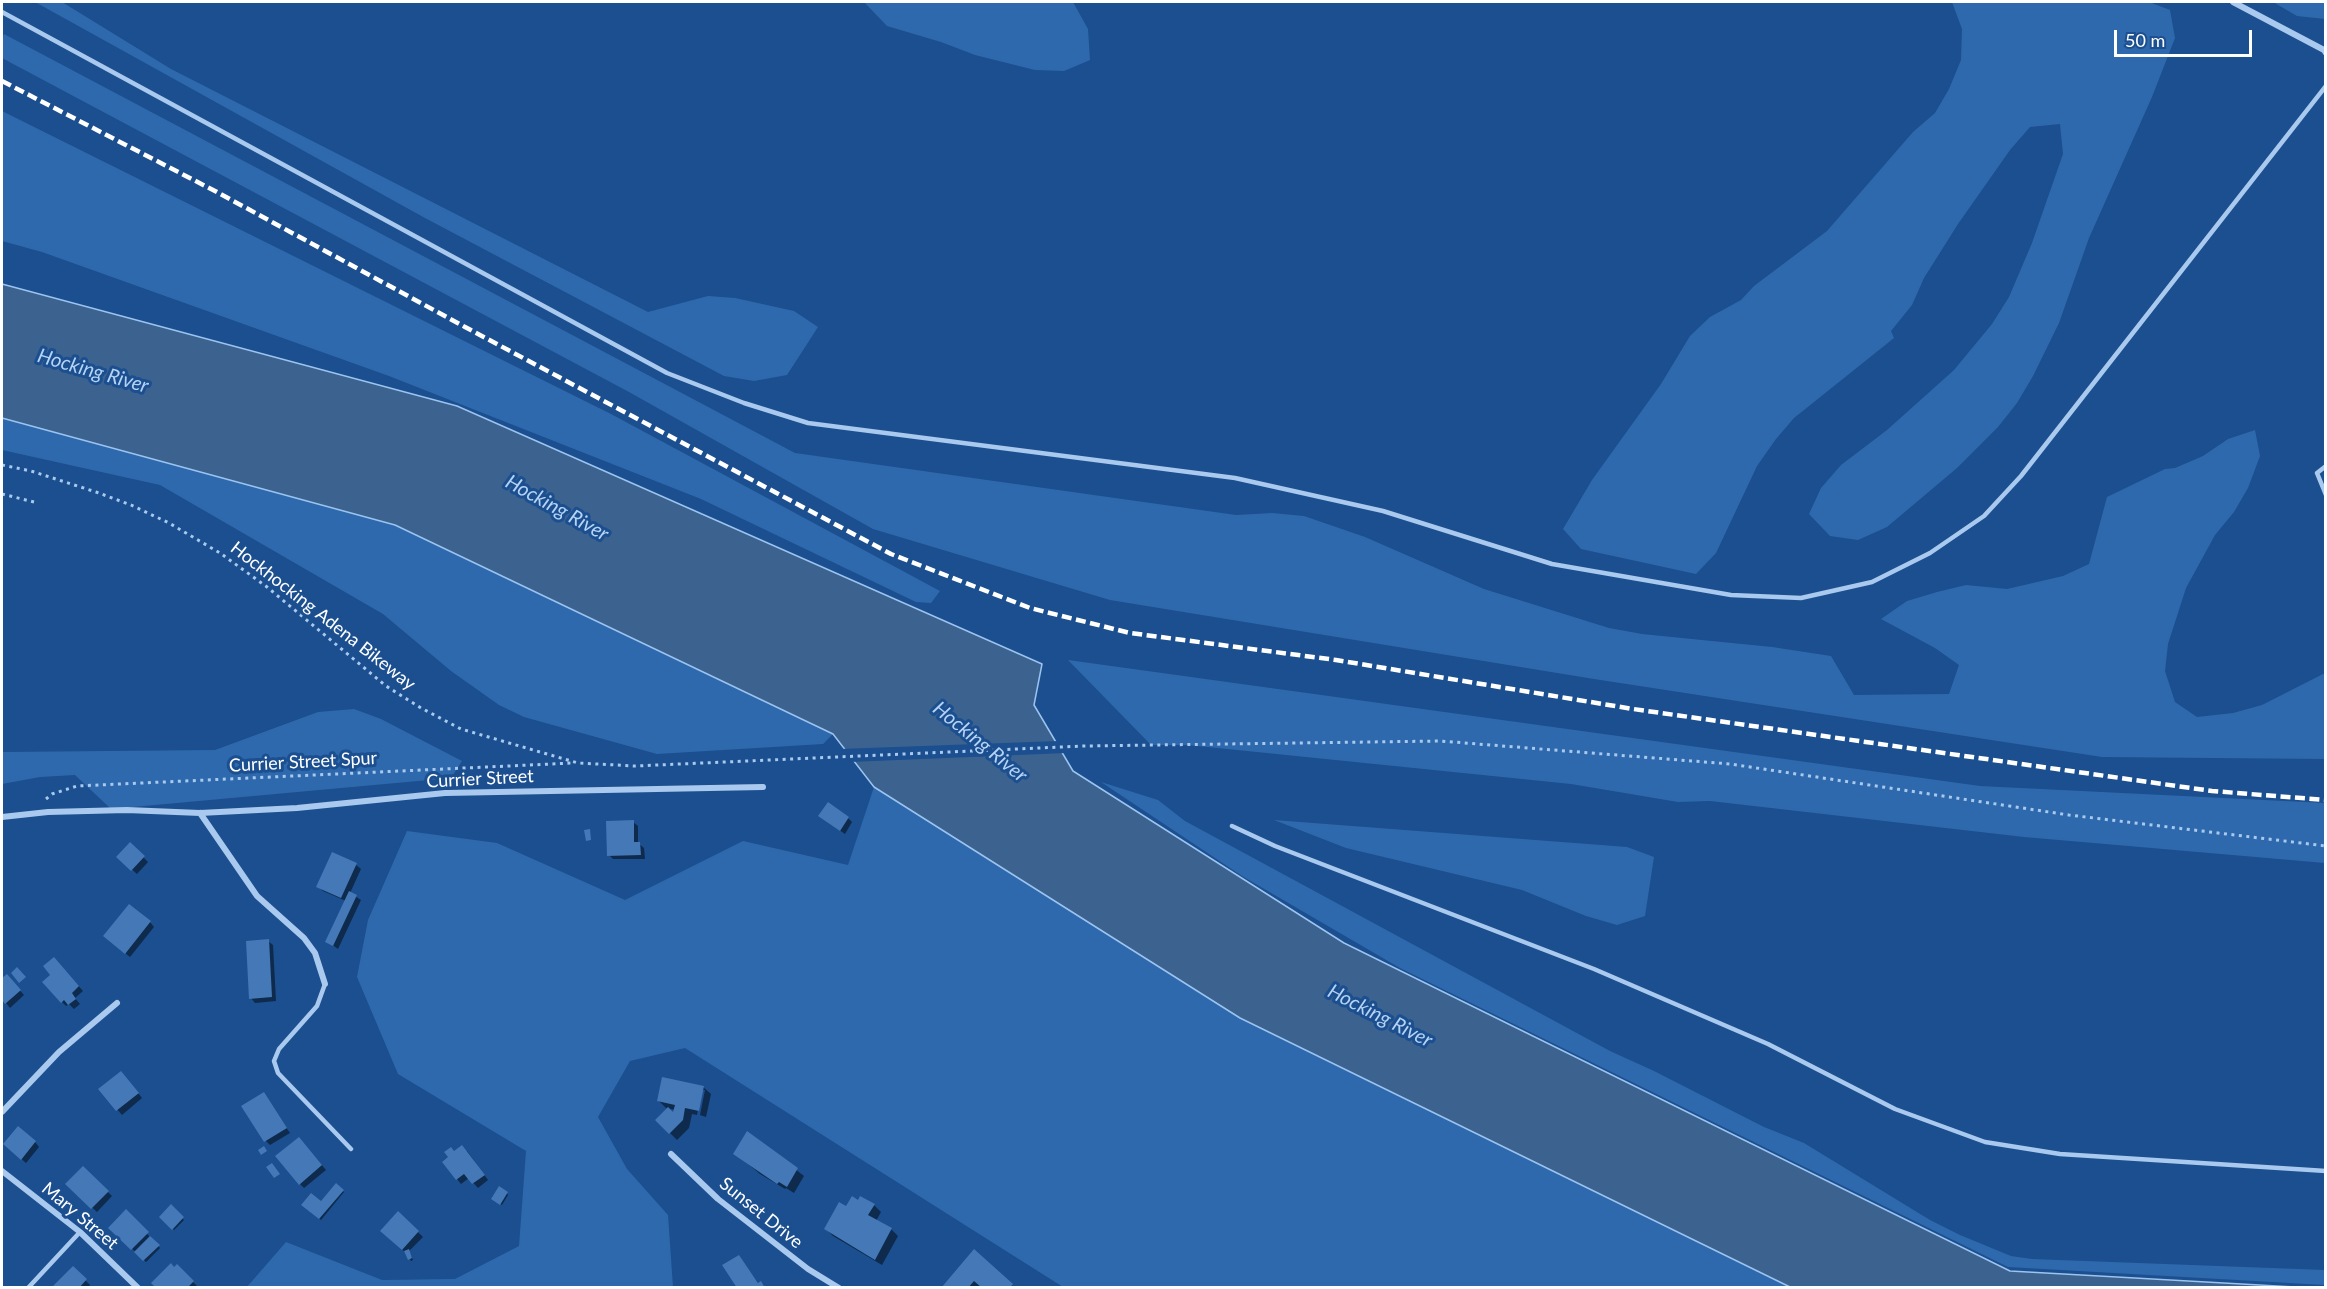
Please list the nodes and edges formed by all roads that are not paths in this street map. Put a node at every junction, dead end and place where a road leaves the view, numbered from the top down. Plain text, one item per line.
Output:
1 (2233, 2) edge
2 (2, 12) edge
3 (2325, 54) edge
4 (2325, 86) edge
5 (2325, 466) edge
6 (2325, 495) edge
7 (763, 787) dead end
8 (200, 813) junction
9 (2, 818) edge
10 (1232, 826) dead end
11 (325, 984) joint
12 (117, 1003) dead end
13 (2, 1112) edge
14 (351, 1149) dead end
15 (671, 1154) dead end
16 (2, 1171) edge
17 (2325, 1171) edge
18 (80, 1232) junction
19 (28, 1287) edge
20 (138, 1287) edge
21 (839, 1287) edge

1 - 3 street
2 - 4 lane
5 - 6 lane
7 - 8 street, Currier Street
8 - 9 street, Currier Street
8 - 11 street
10 - 17 lane
11 - 14 lane
12 - 13 street
15 - 21 street, Sunset Drive
16 - 18 street, Mary Street
18 - 19 lane
18 - 20 street, Mary Street

